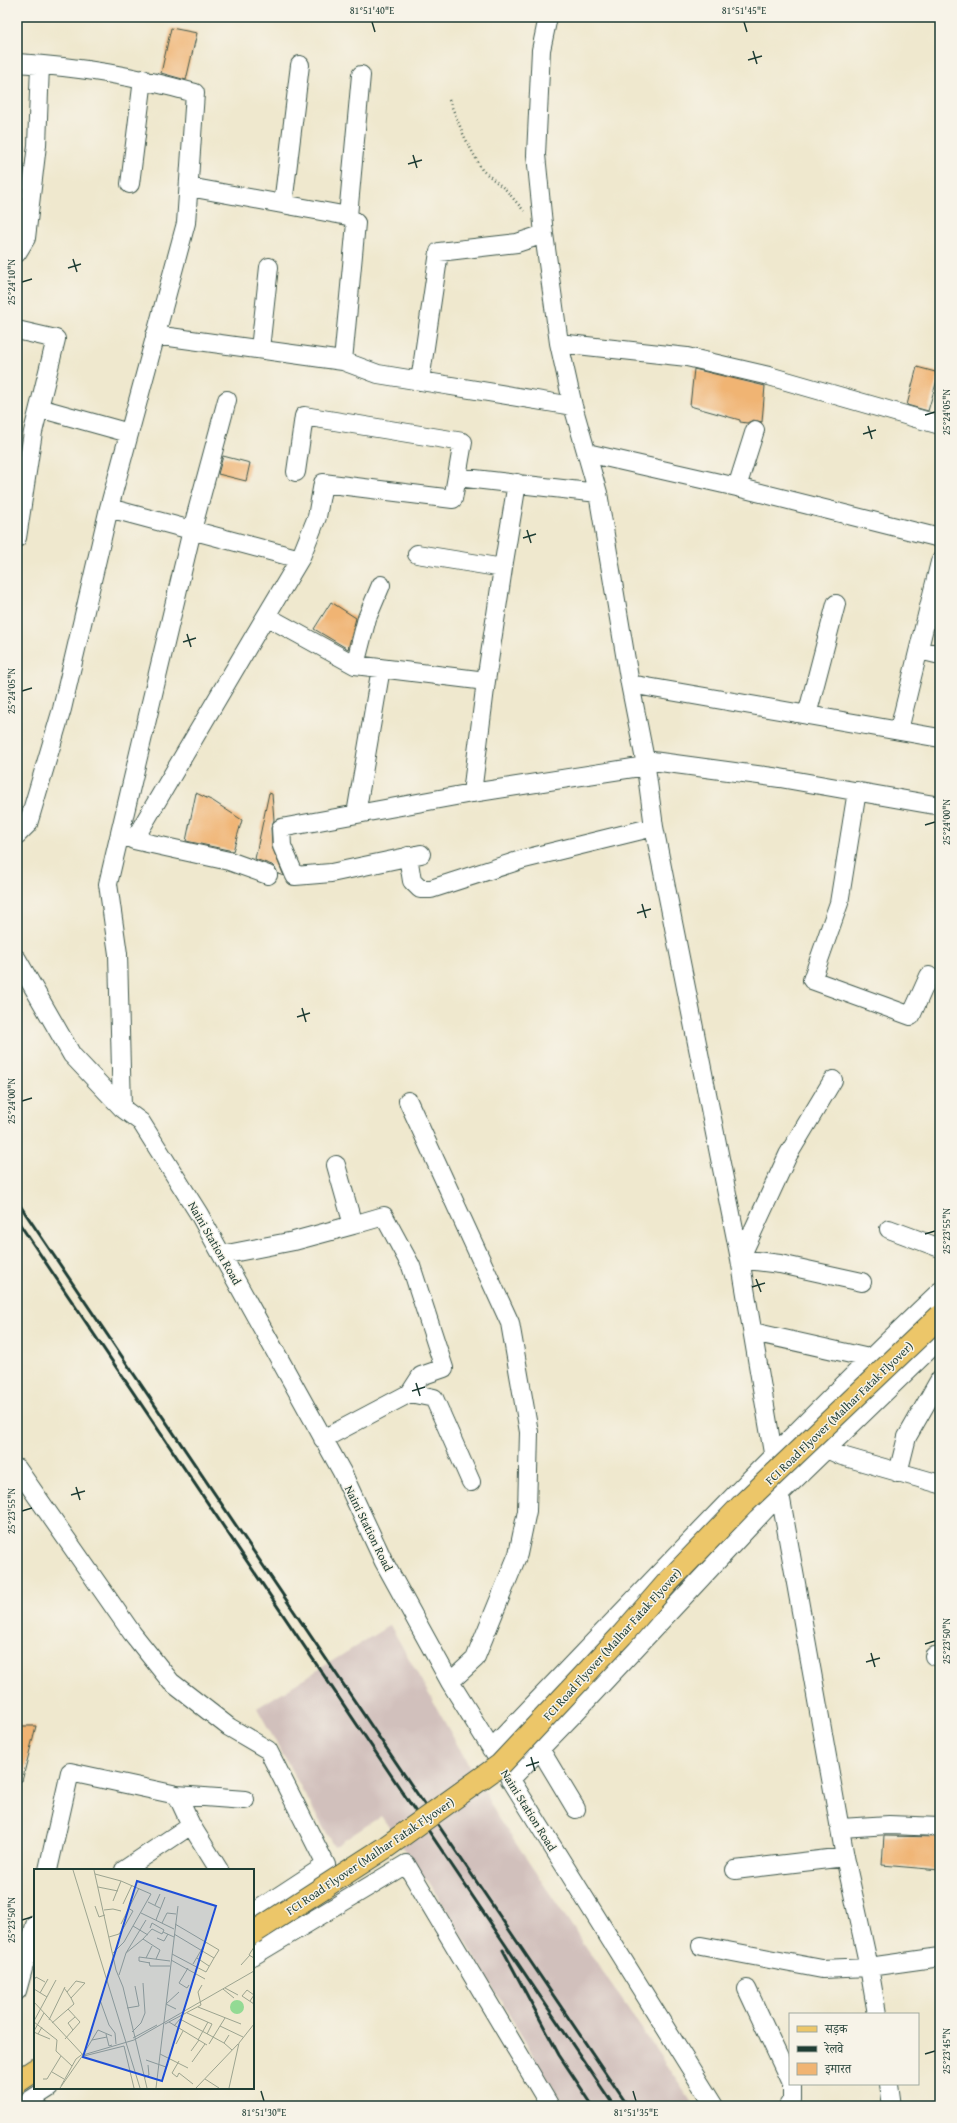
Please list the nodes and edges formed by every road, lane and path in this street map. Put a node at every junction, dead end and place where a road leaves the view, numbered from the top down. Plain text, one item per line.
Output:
1 (548, 17) edge
2 (17, 63) edge
3 (40, 65) junction
4 (300, 65) dead end
5 (361, 75) dead end
6 (143, 79) junction
7 (449, 100) dead end
8 (130, 184) dead end
9 (189, 187) junction
10 (283, 204) junction
11 (525, 212) dead end
12 (348, 216) junction
13 (544, 234) junction
14 (17, 253) edge
15 (269, 267) dead end
16 (17, 330) edge
17 (155, 335) junction
18 (559, 343) junction
19 (260, 349) junction
20 (343, 360) junction
21 (420, 380) junction
22 (227, 400) dead end
23 (573, 406) junction
24 (39, 408) junction
25 (940, 425) edge
26 (755, 430) dead end
27 (25, 431) edge
28 (129, 433) junction
29 (587, 453) junction
30 (296, 472) dead end
31 (457, 477) junction
32 (518, 483) junction
33 (737, 487) junction
34 (598, 493) junction
35 (109, 508) junction
36 (192, 530) junction
37 (17, 538) edge
38 (940, 538) edge
39 (417, 554) dead end
40 (300, 559) junction
41 (940, 562) edge
42 (503, 568) junction
43 (381, 585) dead end
44 (836, 604) dead end
45 (266, 616) junction
46 (920, 650) junction
47 (940, 655) edge
48 (355, 665) junction
49 (381, 668) junction
50 (486, 681) junction
51 (630, 684) junction
52 (806, 714) junction
53 (899, 730) junction
54 (940, 738) edge
55 (645, 763) junction
56 (857, 791) junction
57 (472, 793) junction
58 (940, 806) edge
59 (356, 814) junction
60 (654, 828) junction
61 (17, 835) edge
62 (127, 837) junction
63 (268, 875) dead end
64 (17, 959) edge
65 (929, 976) dead end
66 (833, 1080) dead end
67 (408, 1101) dead end
68 (122, 1108) junction
69 (336, 1165) dead end
70 (352, 1225) junction
71 (889, 1229) dead end
72 (940, 1248) edge
73 (222, 1255) junction
74 (740, 1258) junction
75 (862, 1282) dead end
76 (940, 1291) edge
77 (940, 1316) edge
78 (753, 1332) junction
79 (940, 1339) edge
80 (869, 1358) junction
81 (940, 1379) edge
82 (410, 1393) junction
83 (323, 1438) junction
84 (828, 1449) junction
85 (773, 1454) junction
86 (17, 1468) edge
87 (898, 1473) junction
88 (472, 1482) dead end
89 (940, 1484) edge
90 (780, 1494) junction
91 (450, 1682) junction
92 (491, 1749) junction
93 (540, 1749) junction
94 (510, 1780) junction
95 (177, 1794) junction
96 (245, 1800) dead end
97 (576, 1809) dead end
98 (191, 1825) junction
99 (940, 1827) edge
100 (840, 1828) junction
101 (845, 1857) junction
102 (48, 1869) edge
103 (125, 1869) edge
104 (218, 1869) edge
105 (735, 1870) dead end
106 (254, 1912) edge
107 (34, 1929) edge
108 (254, 1932) edge
109 (701, 1946) dead end
110 (254, 1955) edge
111 (940, 1957) edge
112 (869, 1966) junction
113 (747, 1989) dead end
114 (17, 1991) edge
115 (877, 2013) edge
116 (34, 2071) edge
117 (789, 2078) edge
118 (17, 2082) edge
119 (792, 2085) edge
120 (889, 2085) edge
121 (47, 2089) edge
122 (21, 2106) edge
123 (550, 2106) edge
124 (714, 2106) edge
125 (788, 2106) edge
126 (892, 2106) edge

1 - 13 street
2 - 3 street
3 - 6 street
3 - 14 street
4 - 10 street
5 - 12 street
6 - 8 street
6 - 9 street
7 - 11 path
9 - 10 street
9 - 17 street
10 - 12 street
12 - 20 street
13 - 18 street
13 - 21 street
15 - 19 street
16 - 24 street
17 - 19 street
17 - 28 street
18 - 23 street
18 - 25 street
19 - 20 street
20 - 21 street
21 - 23 street
22 - 36 street
23 - 29 street
24 - 27 street
24 - 28 street
26 - 33 street
27 - 37 street
28 - 35 street
29 - 33 street
29 - 34 street
30 - 31 street
31 - 32 street
31 - 40 street
32 - 34 street
32 - 42 street
33 - 38 street
34 - 51 street
35 - 36 street
35 - 61 street
36 - 40 street
36 - 62 street
39 - 42 street
40 - 45 street
41 - 46 street
42 - 50 street
43 - 48 street
44 - 52 street
45 - 48 street
45 - 62 street
46 - 47 street
46 - 53 street
48 - 49 street
49 - 50 street
49 - 59 street
50 - 57 street
51 - 52 street
51 - 55 street
52 - 53 street
53 - 54 street
55 - 56 street
55 - 57 street
55 - 60 street
56 - 58 street
56 - 65 street
57 - 59 street
59 - 60 street
60 - 74 street
62 - 63 street
62 - 68 street
64 - 68 street, Naini Station Road
66 - 74 street
67 - 91 street
68 - 73 street, Naini Station Road
69 - 70 street
70 - 73 street
70 - 82 street
71 - 72 street
73 - 83 street, Naini Station Road
74 - 75 street
74 - 78 street
76 - 80 street
77 - 108 main road, FCI Road Flyover (Malhar Fatak Flyover), bridge
78 - 80 street
78 - 85 street
79 - 84 street
80 - 85 street
81 - 87 street
82 - 83 street
82 - 88 street
83 - 91 street, Naini Station Road
84 - 87 street
84 - 90 street
85 - 90 street
85 - 92 street
86 - 106 street
87 - 89 street
90 - 93 street
90 - 100 street
91 - 92 street, Naini Station Road
92 - 94 street, Naini Station Road
93 - 94 street
93 - 97 street
94 - 124 street, Naini Station Road
95 - 96 street
95 - 98 street
95 - 102 street
98 - 103 street
98 - 104 street
99 - 100 street
100 - 101 street
101 - 105 street
101 - 112 street
107 - 114 street
109 - 112 street
110 - 123 street
111 - 112 street
112 - 115 street
113 - 117 street
116 - 118 main road
119 - 125 street
120 - 126 street
121 - 122 street

